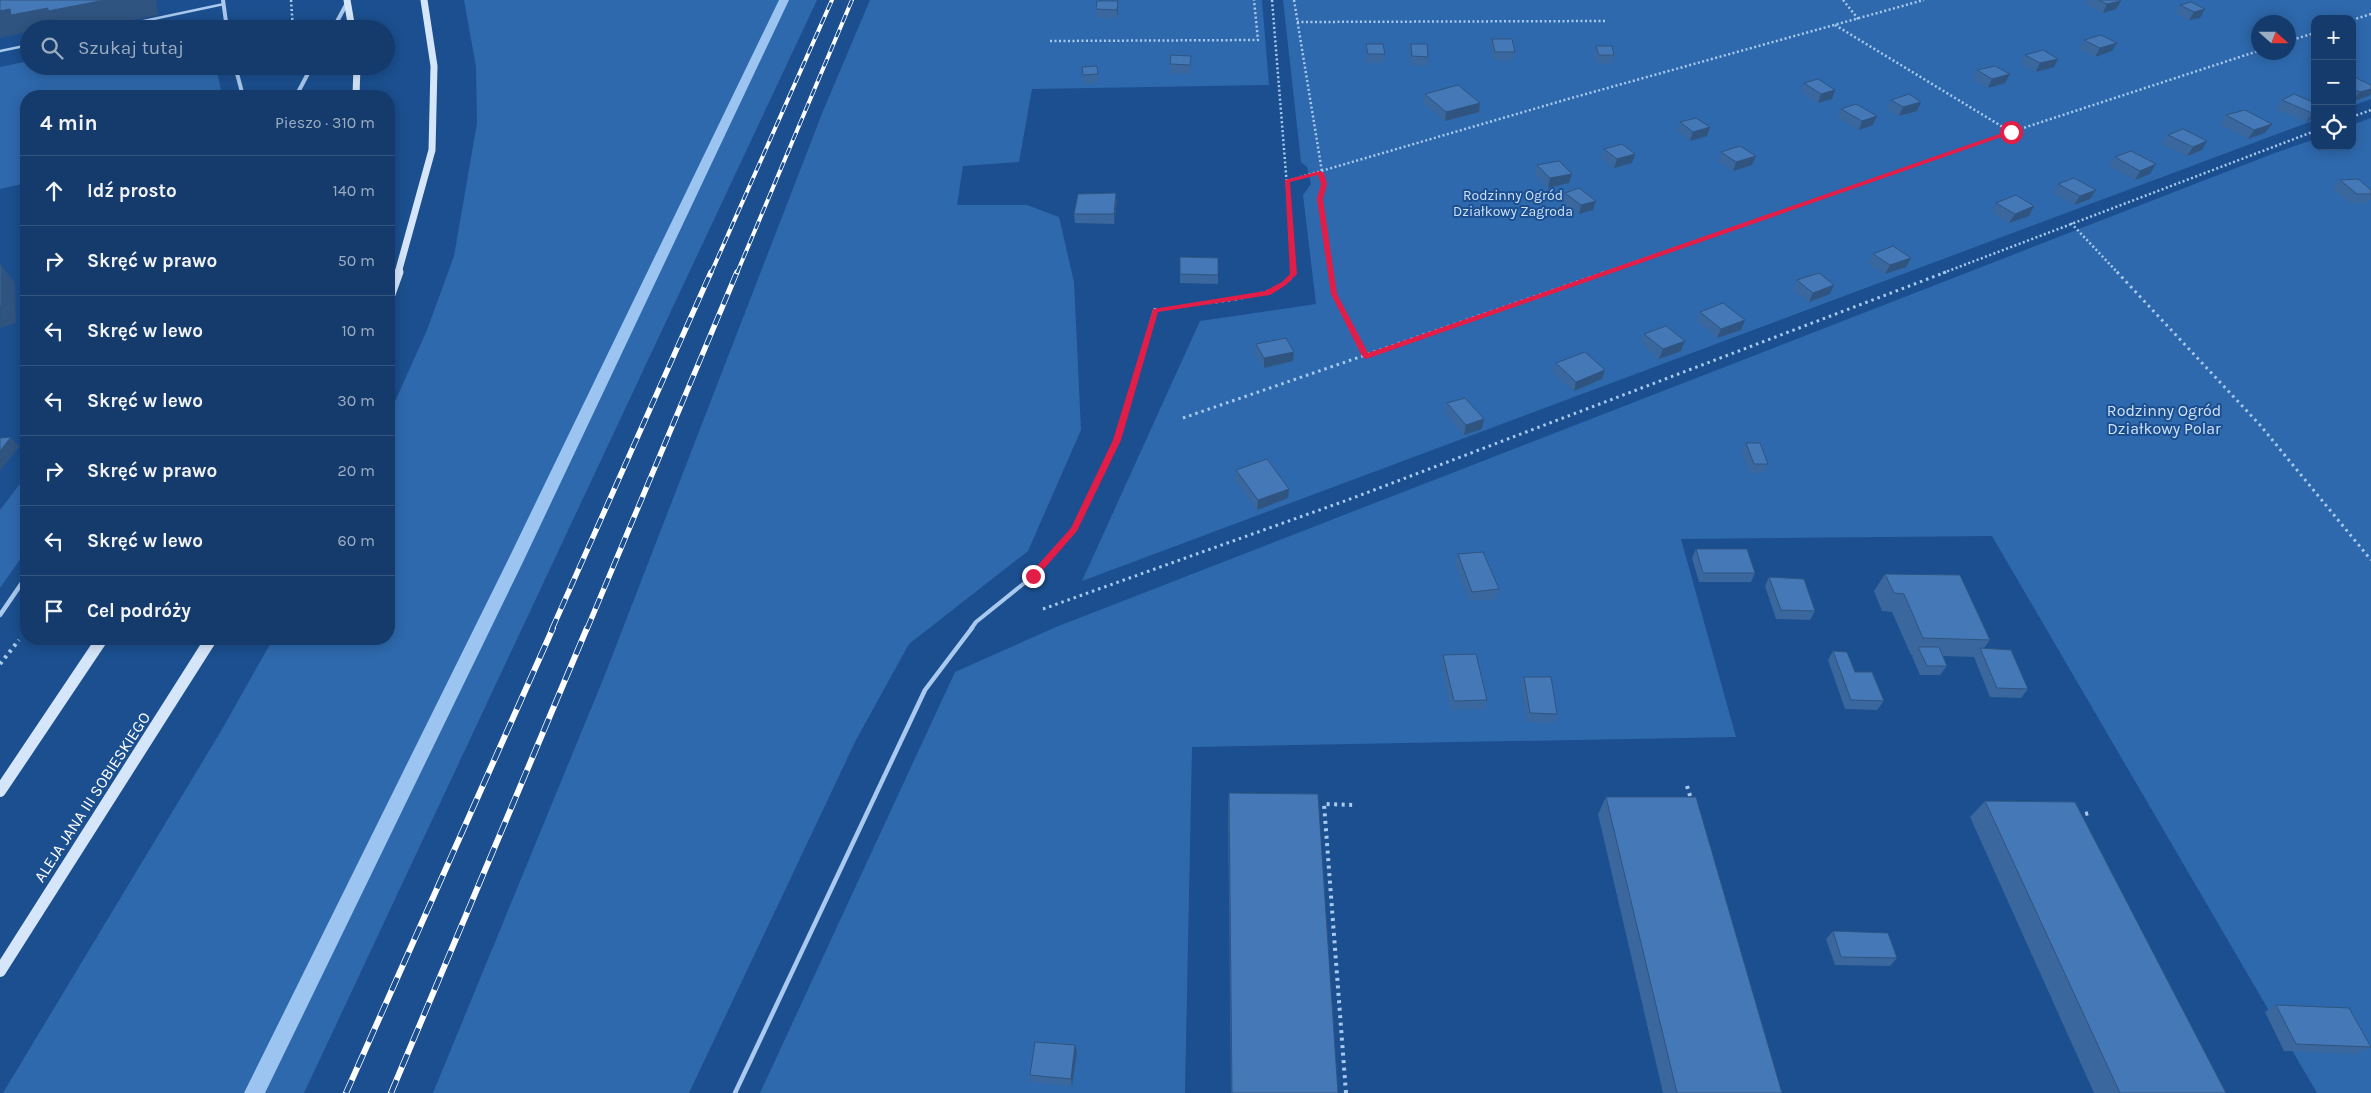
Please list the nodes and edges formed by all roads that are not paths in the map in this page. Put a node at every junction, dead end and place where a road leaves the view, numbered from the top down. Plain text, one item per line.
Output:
1 (424, 0) edge
2 (347, 1) edge
3 (223, 2) edge
4 (145, 20) edge
5 (226, 20) edge
6 (338, 20) edge
7 (350, 20) edge
8 (20, 47) edge
9 (0, 51) edge
10 (237, 75) edge
11 (307, 75) edge
12 (357, 75) edge
13 (241, 90) edge
14 (299, 90) edge
15 (356, 90) edge
16 (395, 284) edge
17 (1155, 310) road end
18 (20, 586) edge
19 (0, 615) edge
20 (98, 645) edge
21 (207, 645) edge
22 (0, 791) edge
23 (0, 971) edge
24 (735, 1093) edge

1 - 16 main road
2 - 6 street
2 - 7 main road
3 - 4 lane
3 - 5 street
8 - 9 lane
10 - 13 street
11 - 14 street
12 - 15 main road
17 - 24 lane
18 - 19 street
20 - 22 main road
21 - 23 main road, ALEJA JANA III SOBIESKIEGO

